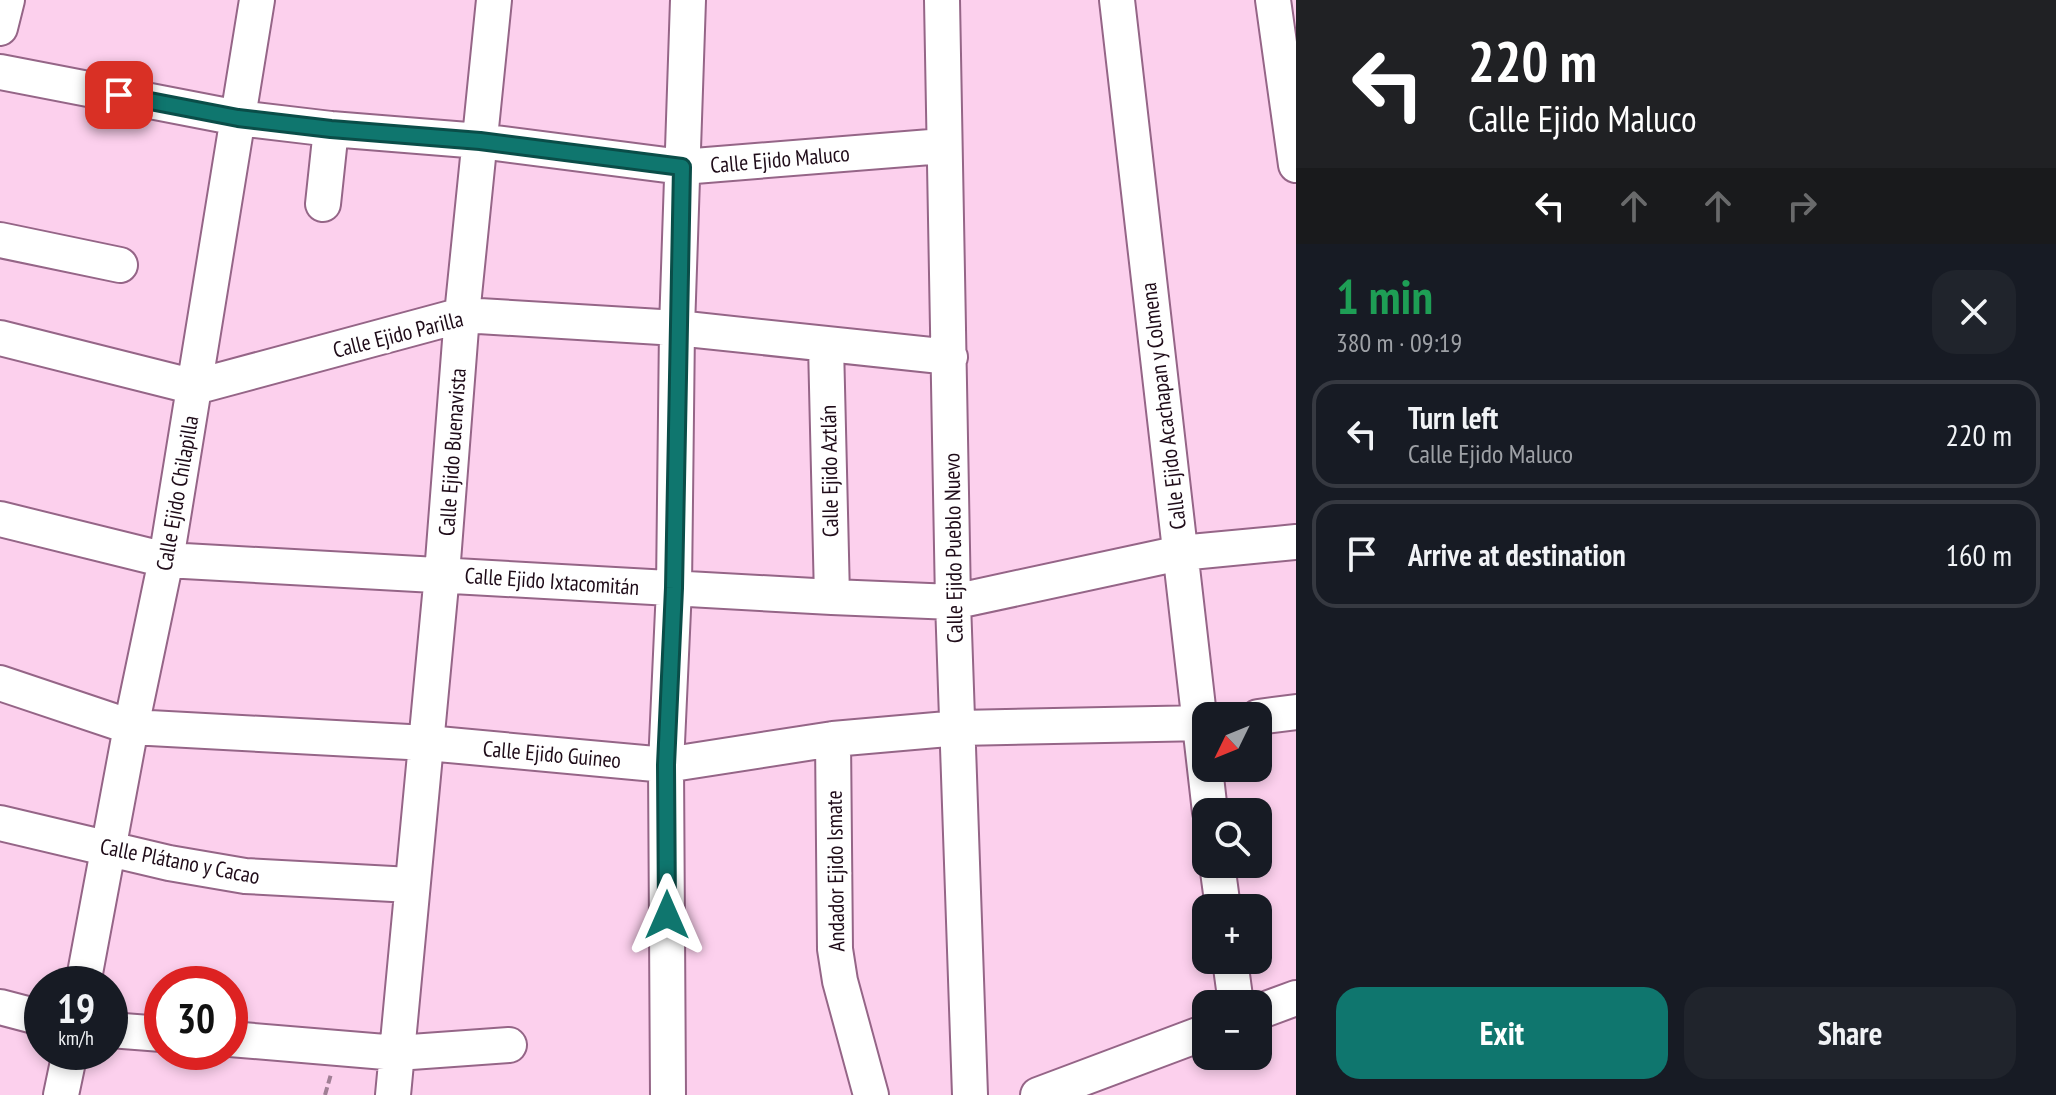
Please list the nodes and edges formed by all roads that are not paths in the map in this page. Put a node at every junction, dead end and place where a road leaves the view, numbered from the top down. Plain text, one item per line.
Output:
1 (7, 0) edge
2 (257, 0) edge
3 (494, 0) edge
4 (688, 0) edge
5 (942, 0) edge
6 (1117, 0) edge
7 (1273, 0) edge
8 (0, 28) edge
9 (0, 72) edge
10 (238, 118) junction
11 (331, 129) junction
12 (480, 141) junction
13 (943, 146) junction
14 (1296, 165) edge
15 (682, 167) junction
16 (323, 204) dead end
17 (0, 240) edge
18 (120, 265) dead end
19 (462, 315) junction
20 (677, 328) junction
21 (0, 338) edge
22 (826, 345) junction
23 (950, 357) junction
24 (195, 387) junction
25 (0, 519) edge
26 (1296, 542) edge
27 (1180, 553) junction
28 (166, 560) junction
29 (442, 574) junction
30 (674, 588) junction
31 (832, 597) junction
32 (953, 602) junction
33 (0, 683) edge
34 (1199, 702) edge
35 (1296, 712) edge
36 (1272, 715) edge
37 (1192, 724) edge
38 (131, 727) junction
39 (959, 728) junction
40 (833, 739) junction
41 (427, 743) junction
42 (666, 765) junction
43 (0, 823) edge
44 (110, 848) junction
45 (411, 885) junction
46 (87, 966) edge
47 (1296, 998) edge
48 (0, 1007) edge
49 (1272, 1007) edge
50 (24, 1013) edge
51 (1192, 1037) edge
52 (248, 1041) edge
53 (509, 1045) dead end
54 (397, 1053) junction
55 (66, 1070) edge
56 (61, 1095) edge
57 (393, 1095) edge
58 (668, 1095) edge
59 (871, 1095) edge
60 (970, 1095) edge
61 (1038, 1095) edge

1 - 8 street
2 - 10 street, Calle Ejido Chilapilla
3 - 12 street, Calle Ejido Buenavista
4 - 15 street
5 - 13 street, Calle Ejido Pueblo Nuevo
6 - 27 street, Calle Ejido Acachapan y Colmena
7 - 14 street
9 - 10 street, Calle Ejido Maluco
10 - 11 street, Calle Ejido Maluco
10 - 24 street, Calle Ejido Chilapilla
11 - 12 street, Calle Ejido Maluco
11 - 16 street
12 - 15 street, Calle Ejido Maluco
12 - 19 street, Calle Ejido Buenavista
13 - 15 street, Calle Ejido Maluco
13 - 23 street, Calle Ejido Pueblo Nuevo
15 - 20 street
17 - 18 street
19 - 20 street, Calle Ejido Parilla
19 - 24 street, Calle Ejido Parilla
19 - 29 street, Calle Ejido Buenavista
20 - 22 street, Calle Ejido Parilla
20 - 30 street
21 - 24 street, Calle Ejido Parilla
22 - 23 street, Calle Ejido Parilla
22 - 31 street, Calle Ejido Aztlán
23 - 32 street, Calle Ejido Pueblo Nuevo
24 - 28 street, Calle Ejido Chilapilla
25 - 28 street, Calle Ejido Ixtacomitán
26 - 27 street, Calle Ejido Ixtacomitán
27 - 32 street, Calle Ejido Ixtacomitán
27 - 34 street, Calle Ejido Acachapan y Colmena
28 - 29 street, Calle Ejido Ixtacomitán
28 - 38 street, Calle Ejido Chilapilla
29 - 30 street, Calle Ejido Ixtacomitán
29 - 41 street, Calle Ejido Buenavista
30 - 31 street, Calle Ejido Ixtacomitán
30 - 42 street
31 - 32 street, Calle Ejido Ixtacomitán
32 - 39 street, Calle Ejido Pueblo Nuevo
33 - 38 street, Calle Ejido Guineo
35 - 36 street
37 - 39 street, Calle Ejido Guineo
38 - 41 street, Calle Ejido Guineo
38 - 44 street, Calle Ejido Chilapilla
39 - 40 street, Calle Ejido Guineo
39 - 60 street, Calle Ejido Pueblo Nuevo
40 - 42 street, Calle Ejido Guineo
40 - 59 street, Andador Ejido Ismate
41 - 42 street, Calle Ejido Guineo
41 - 45 street, Calle Ejido Buenavista
42 - 58 street
43 - 44 street, Calle Plátano y Cacao
44 - 45 street, Calle Plátano y Cacao
44 - 46 street, Calle Ejido Chilapilla
45 - 54 street, Calle Ejido Buenavista
47 - 49 street
48 - 50 street
51 - 61 street
52 - 54 street
53 - 54 street
54 - 57 street, Calle Ejido Buenavista
55 - 56 street

